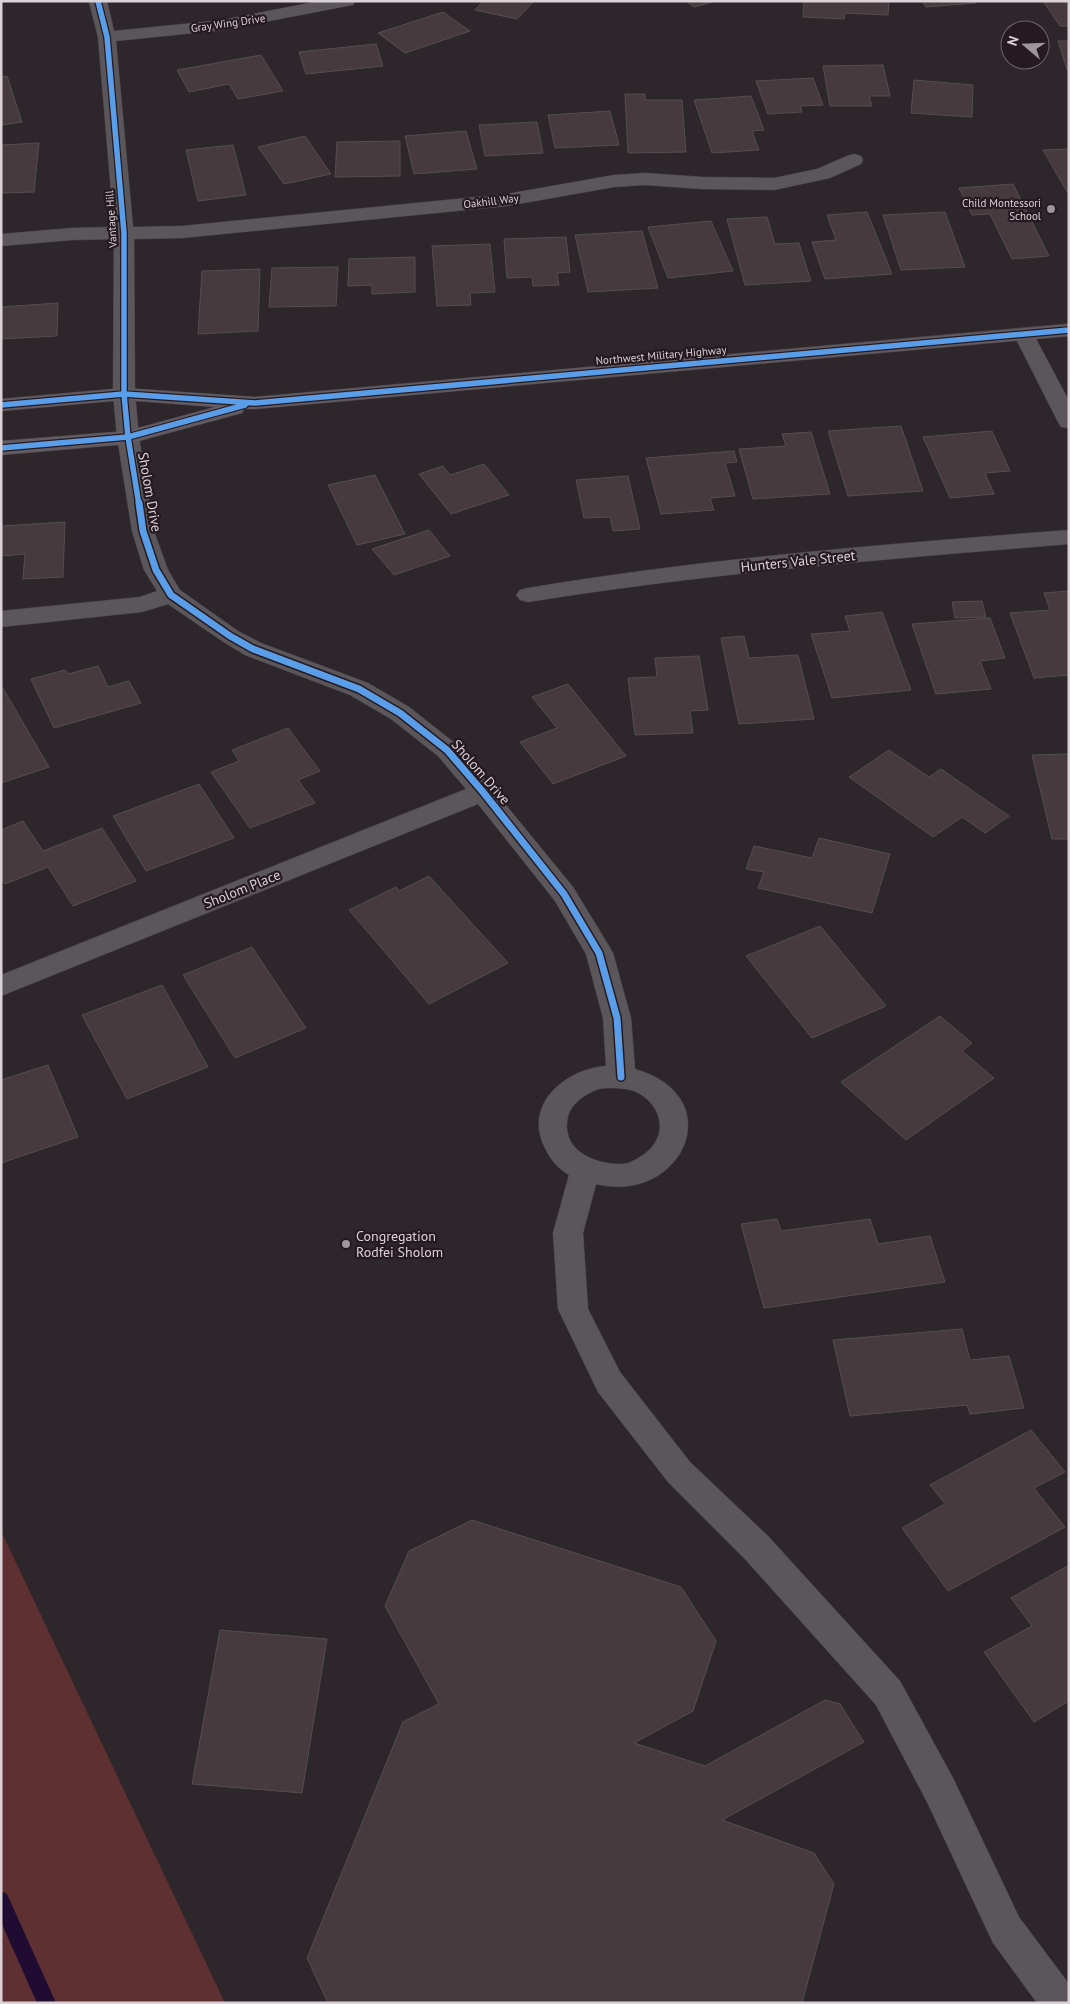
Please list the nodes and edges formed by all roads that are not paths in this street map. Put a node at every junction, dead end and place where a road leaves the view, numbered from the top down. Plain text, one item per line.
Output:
1 (98, 1) edge
2 (347, 1) edge
3 (107, 37) junction
4 (854, 160) dead end
5 (124, 233) junction
6 (1, 240) edge
7 (1069, 330) edge
8 (1024, 335) junction
9 (124, 394) junction
10 (255, 403) junction
11 (1, 405) edge
12 (1069, 422) edge
13 (128, 437) junction
14 (1, 448) edge
15 (1069, 537) edge
16 (171, 595) junction
17 (528, 595) dead end
18 (1, 619) edge
19 (484, 792) junction
20 (1, 986) edge
21 (620, 1077) junction
22 (585, 1170) junction
23 (1060, 2003) edge

1 - 3 street, Vantage Hill
2 - 3 street, Gray Wing Drive
3 - 5 street, Vantage Hill
4 - 5 street, Oakhill Way
5 - 6 street, Oakhill Way
5 - 9 street, Vantage Hill
7 - 8 main road, Northwest Military Highway
8 - 10 main road, Northwest Military Highway
8 - 12 street
9 - 10 main road, Northwest Military Highway
9 - 11 main road, Northwest Military Highway
9 - 13 street, Vantage Hill
10 - 13 main road, Northwest Military Highway
13 - 14 main road, Northwest Military Highway
13 - 16 street, Sholom Drive
15 - 17 street, Hunters Vale Street
16 - 18 street
16 - 19 street, Sholom Drive
19 - 20 street, Sholom Place
19 - 21 street, Sholom Drive
21 - 22 street
21 - 22 street
22 - 23 street

